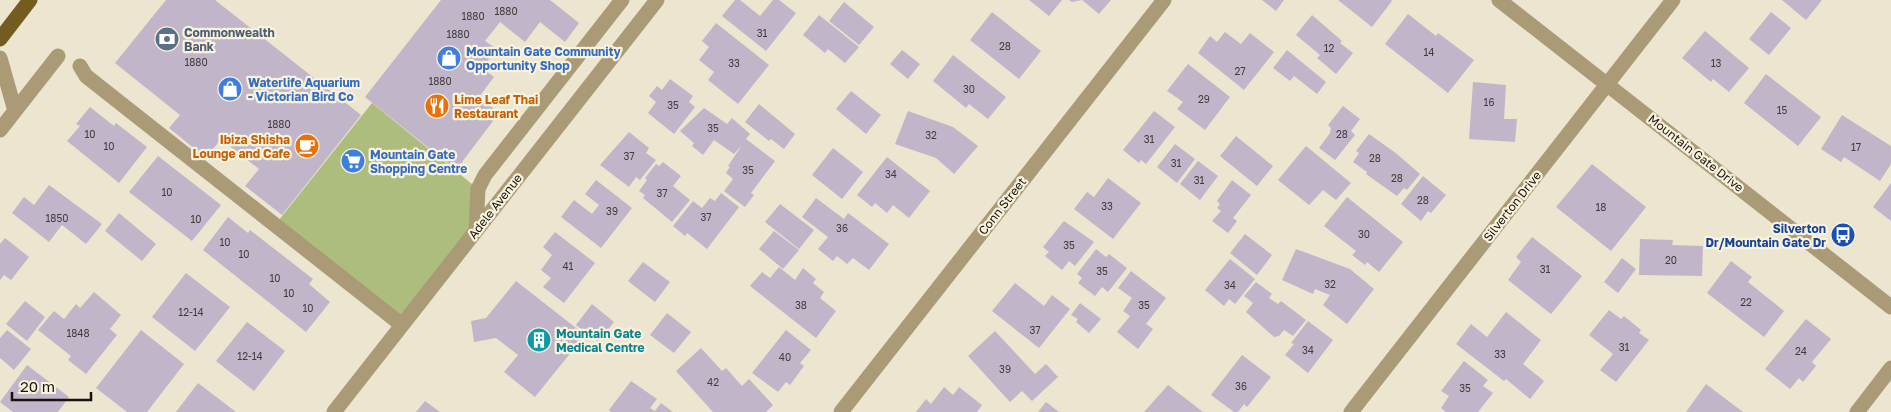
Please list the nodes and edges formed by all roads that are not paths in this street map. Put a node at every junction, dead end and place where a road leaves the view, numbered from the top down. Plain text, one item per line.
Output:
1 (30, 0) edge
2 (622, 0) edge
3 (657, 0) edge
4 (1164, 0) edge
5 (1500, 0) edge
6 (1673, 0) edge
7 (0, 39) edge
8 (58, 56) dead end
9 (0, 58) edge
10 (80, 66) dead end
11 (1607, 84) junction
12 (15, 111) junction
13 (0, 130) edge
14 (476, 231) junction
15 (1891, 307) edge
16 (402, 325) junction
17 (1891, 368) edge
18 (334, 412) edge
19 (841, 412) edge
20 (1351, 412) edge
21 (1857, 412) edge

1 - 7 main road
2 - 14 street
3 - 14 street, Adele Avenue
4 - 19 street, Conn Street
5 - 11 street, Mountain Gate Drive
6 - 11 street, Silverton Drive
8 - 12 street
9 - 12 street
10 - 16 street
11 - 15 street, Mountain Gate Drive
11 - 20 street, Silverton Drive
12 - 13 street
14 - 16 street, Adele Avenue
16 - 18 street, Adele Avenue
17 - 21 street

